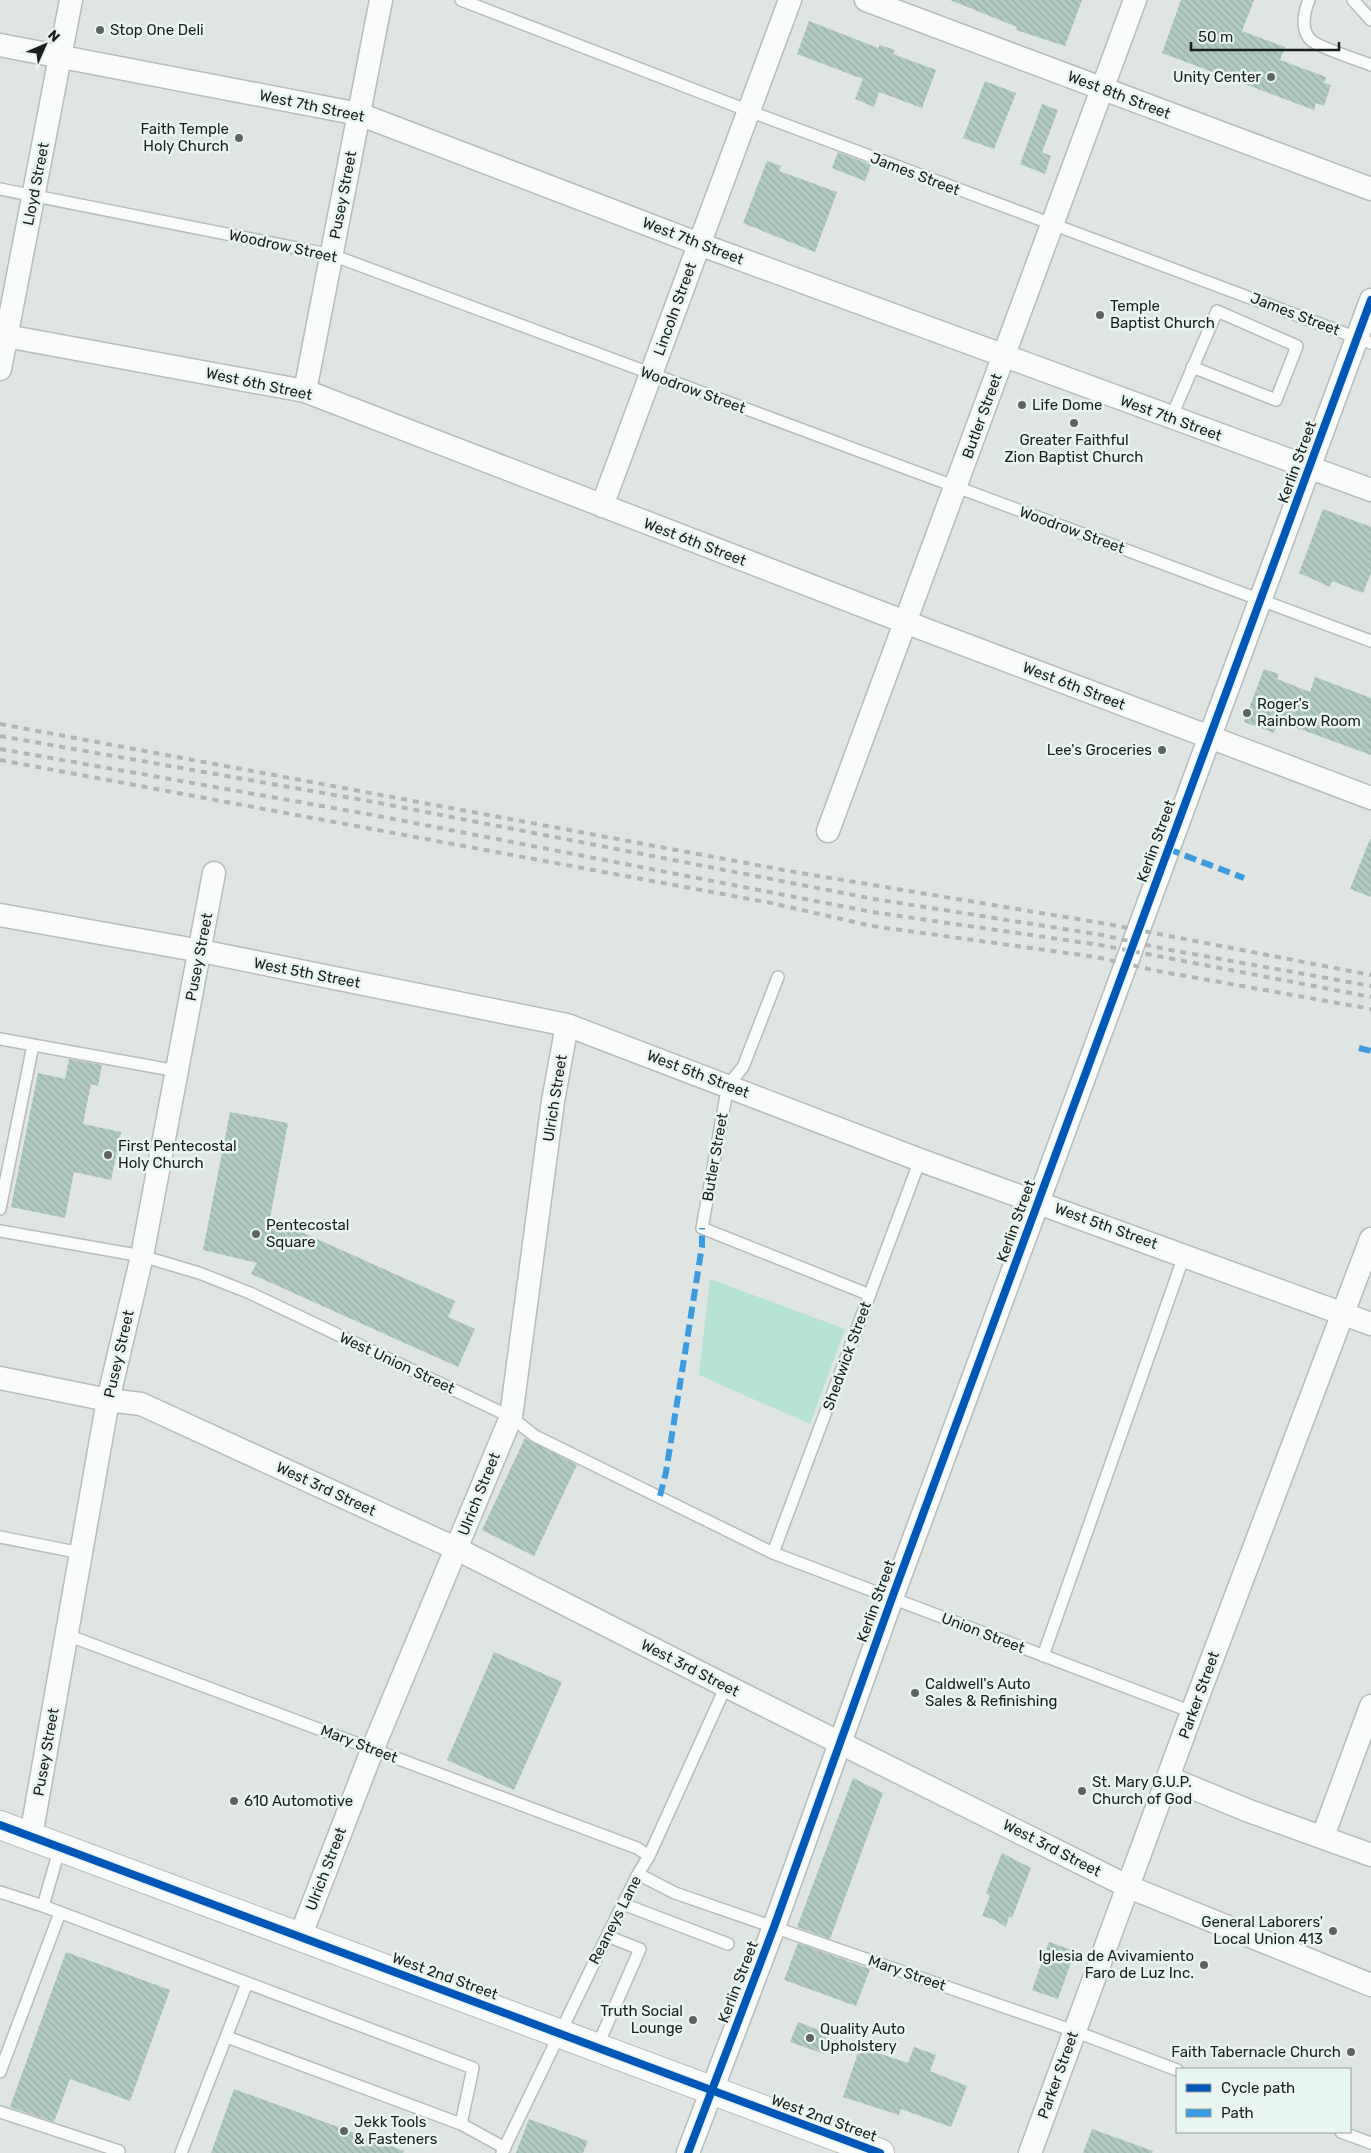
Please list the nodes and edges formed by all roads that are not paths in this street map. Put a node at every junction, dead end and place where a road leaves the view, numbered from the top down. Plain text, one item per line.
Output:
1 (71, 0) edge
2 (381, 0) edge
3 (461, 0) edge
4 (790, 0) edge
5 (866, 0) edge
6 (1135, 0) edge
7 (1309, 0) edge
8 (1353, 0) edge
9 (1371, 20) edge
10 (0, 46) edge
11 (60, 57) junction
12 (1371, 65) edge
13 (1102, 89) junction
14 (748, 111) junction
15 (359, 114) junction
16 (0, 189) edge
17 (1371, 189) edge
18 (34, 196) junction
19 (1052, 225) junction
20 (699, 244) junction
21 (332, 255) junction
22 (1371, 300) edge
23 (3, 335) edge
24 (1364, 340) edge
25 (1004, 357) junction
26 (1192, 367) junction
27 (0, 369) edge
28 (651, 374) junction
29 (306, 391) junction
30 (1171, 418) junction
31 (1309, 467) junction
32 (955, 487) junction
33 (1371, 490) edge
34 (602, 506) junction
35 (1260, 600) junction
36 (906, 622) junction
37 (1371, 641) edge
38 (1210, 736) junction
39 (1371, 798) edge
40 (828, 831) dead end
41 (214, 873) dead end
42 (0, 915) edge
43 (201, 951) junction
44 (778, 977) dead end
45 (567, 1025) junction
46 (0, 1039) edge
47 (33, 1045) junction
48 (177, 1071) junction
49 (728, 1085) junction
50 (920, 1160) junction
51 (1038, 1201) junction
52 (0, 1209) edge
53 (0, 1230) edge
54 (1371, 1239) edge
55 (142, 1256) junction
56 (1184, 1256) junction
57 (870, 1294) junction
58 (1344, 1314) junction
59 (1371, 1324) edge
60 (0, 1378) edge
61 (108, 1400) junction
62 (511, 1417) junction
63 (0, 1537) edge
64 (457, 1549) junction
65 (81, 1553) junction
66 (773, 1553) junction
67 (892, 1598) junction
68 (67, 1635) junction
69 (1043, 1656) junction
70 (726, 1686) junction
71 (1371, 1706) edge
72 (1192, 1712) junction
73 (840, 1742) junction
74 (373, 1748) junction
75 (1169, 1778) junction
76 (0, 1825) edge
77 (31, 1836) junction
78 (1322, 1836) junction
79 (60, 1847) junction
80 (649, 1856) junction
81 (1371, 1856) edge
82 (638, 1874) junction
83 (1129, 1887) junction
84 (0, 1892) edge
85 (623, 1904) junction
86 (42, 1906) junction
87 (60, 1913) junction
88 (774, 1927) junction
89 (607, 1936) junction
90 (300, 1937) junction
91 (728, 1944) dead end
92 (248, 1983) junction
93 (1371, 1985) edge
94 (1074, 2030) junction
95 (560, 2032) junction
96 (227, 2037) junction
97 (598, 2047) junction
98 (1176, 2070) edge
99 (0, 2072) edge
100 (710, 2090) junction
101 (0, 2112) edge
102 (461, 2124) junction
103 (1344, 2133) edge
104 (1371, 2143) edge
105 (119, 2151) dead end
106 (504, 2151) edge
107 (181, 2153) edge
108 (688, 2153) edge
109 (880, 2153) edge
110 (1030, 2153) edge

1 - 11 street, Lloyd Street
2 - 15 street, Pusey Street
3 - 14 lane, James Street
4 - 14 street, Lincoln Street
5 - 13 street, West 8th Street
6 - 13 street, Butler Street
7 - 12 lane
8 - 9 lane
10 - 11 street, West 7th Street
11 - 15 street, West 7th Street
11 - 18 street, Lloyd Street
13 - 17 street, West 8th Street
13 - 19 street, Butler Street
14 - 19 lane, James Street
14 - 20 street, Lincoln Street
15 - 20 street, West 7th Street
15 - 21 street, Pusey Street
16 - 18 lane, Woodrow Street
18 - 21 lane, Woodrow Street
18 - 23 street, Lloyd Street
19 - 24 lane, James Street
19 - 25 street, Butler Street
20 - 25 street, West 7th Street
20 - 28 street, Lincoln Street
21 - 28 lane, Woodrow Street
21 - 29 street, Pusey Street
22 - 24 street, Kerlin Street
23 - 27 street, Lloyd Street
23 - 29 street, West 6th Street
24 - 31 street, Kerlin Street
25 - 30 street, West 7th Street
25 - 32 street, Butler Street
26 - 26 lane
26 - 30 lane
28 - 32 lane, Woodrow Street
28 - 34 street, Lincoln Street
29 - 34 street, West 6th Street
30 - 31 street, West 7th Street
31 - 33 street, West 7th Street
31 - 35 street, Kerlin Street
32 - 35 lane, Woodrow Street
32 - 36 street, Butler Street
34 - 36 street, West 6th Street
35 - 37 lane, Woodrow Street
35 - 38 street, Kerlin Street
36 - 38 street, West 6th Street
36 - 40 street, Butler Street
38 - 39 street, West 6th Street
38 - 51 street, Kerlin Street
41 - 43 street, Pusey Street
42 - 43 street, West 5th Street
43 - 45 street, West 5th Street
43 - 48 street, Pusey Street
44 - 49 lane, Butler Street
45 - 49 street, West 5th Street
45 - 62 street, Ulrich Street
46 - 47 lane
47 - 48 lane
47 - 52 lane
48 - 55 street, Pusey Street
49 - 50 street, West 5th Street
49 - 57 lane, Butler Street
50 - 51 street, West 5th Street
50 - 57 lane, Shedwick Street
51 - 56 street, West 5th Street
51 - 67 street, Kerlin Street
53 - 55 lane, West Union Street
54 - 58 street, Parker Street
55 - 61 street, Pusey Street
55 - 62 lane, West Union Street
56 - 58 street, West 5th Street
56 - 69 lane
57 - 66 lane, Shedwick Street
58 - 59 street, West 5th Street
58 - 72 street, Parker Street
60 - 61 street, West 3rd Street
61 - 64 street, West 3rd Street
61 - 65 street, Pusey Street
62 - 64 street, Ulrich Street
62 - 66 lane, West Union Street
63 - 65 lane
64 - 70 street, West 3rd Street
64 - 74 street, Ulrich Street
65 - 68 street, Pusey Street
66 - 67 lane, Union Street
67 - 69 lane, Union Street
67 - 73 street, Kerlin Street
68 - 74 lane, Mary Street
68 - 77 street, Pusey Street
69 - 72 lane, Union Street
70 - 73 street, West 3rd Street
70 - 80 lane, Reaneys Lane
71 - 78 street
72 - 75 street, Parker Street
73 - 83 street, West 3rd Street
73 - 88 street, Kerlin Street
74 - 80 lane, Mary Street
74 - 90 street, Ulrich Street
75 - 78 street
75 - 83 street, Parker Street
76 - 77 main road, West 2nd Street
77 - 79 main road, West 2nd Street
78 - 81 street
79 - 86 lane
79 - 90 main road, West 2nd Street
80 - 82 lane, Reaneys Lane
82 - 85 lane, Reaneys Lane
82 - 88 lane, Mary Street
83 - 93 street, West 3rd Street
83 - 94 street, Parker Street
84 - 86 lane
85 - 89 lane, Reaneys Lane
85 - 91 lane
86 - 87 lane
87 - 92 lane
87 - 99 lane
88 - 94 lane, Mary Street
88 - 100 street, Kerlin Street
89 - 95 lane, Reaneys Lane
89 - 97 lane
90 - 95 main road, West 2nd Street
92 - 96 lane
92 - 102 lane
94 - 98 lane, Mary Street
94 - 110 street, Parker Street
95 - 97 main road, West 2nd Street
95 - 106 lane, Reaneys Lane
96 - 102 lane
96 - 107 lane
97 - 100 main road, West 2nd Street
100 - 108 street, Kerlin Street
100 - 109 main road, West 2nd Street
101 - 105 lane
102 - 106 lane
103 - 104 lane

